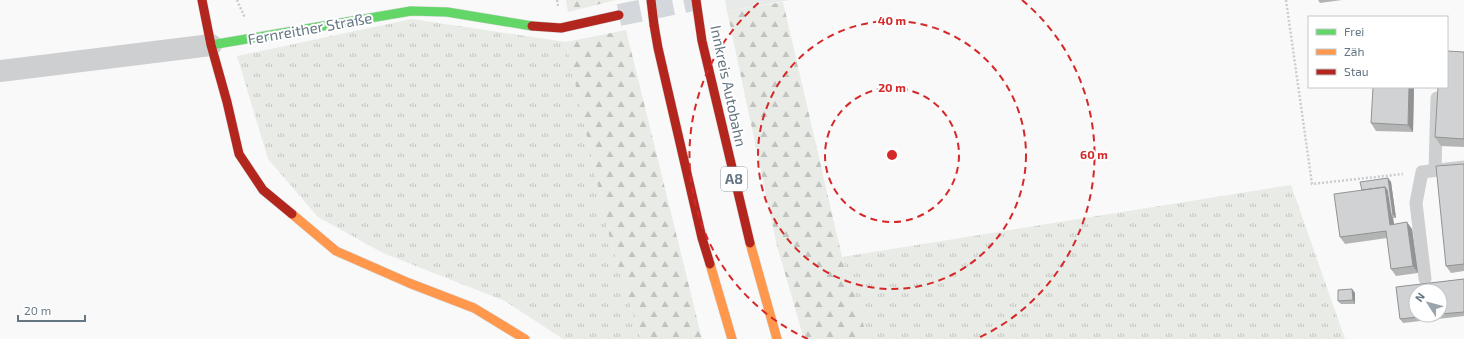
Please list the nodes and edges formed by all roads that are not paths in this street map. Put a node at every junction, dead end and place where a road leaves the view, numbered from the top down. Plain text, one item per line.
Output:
1 (202, 0) edge
2 (651, 0) edge
3 (696, 0) edge
4 (619, 15) tunnel mouth
5 (210, 45) junction
6 (0, 71) edge
7 (1437, 98) edge
8 (1464, 167) edge
9 (1428, 171) junction
10 (1425, 279) dead end
11 (525, 339) edge
12 (732, 339) edge
13 (778, 339) edge

1 - 5 main road
2 - 12 main road, bridge
3 - 13 main road, Innkreis Autobahn / A8
4 - 5 main road, Fernreither Straße
5 - 6 street, Fernreither Straße
5 - 11 main road
7 - 9 lane
8 - 9 lane
9 - 10 lane

